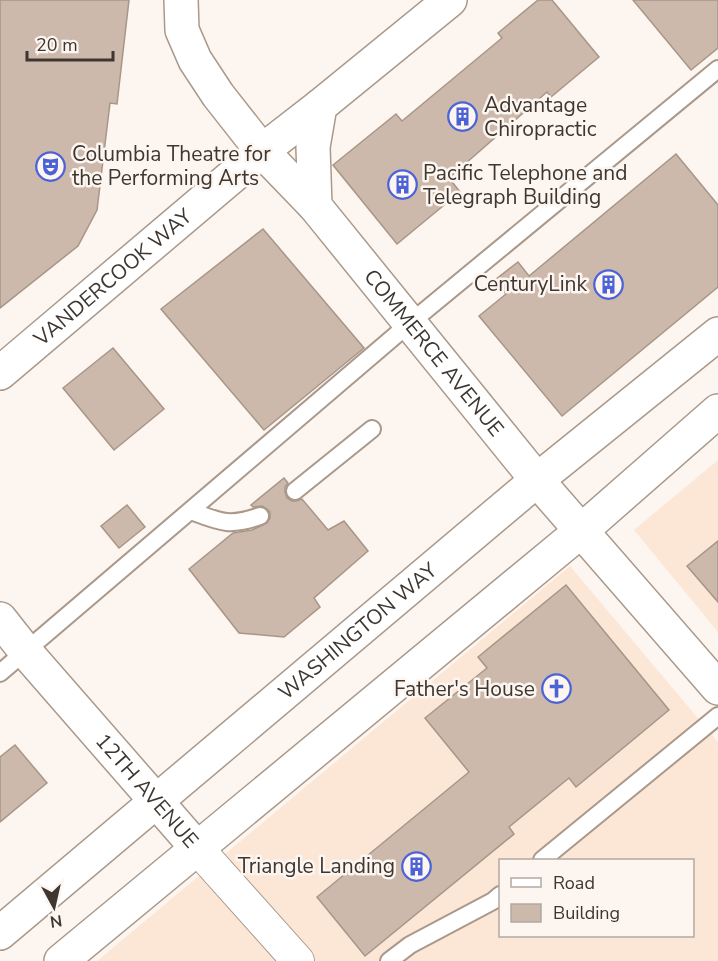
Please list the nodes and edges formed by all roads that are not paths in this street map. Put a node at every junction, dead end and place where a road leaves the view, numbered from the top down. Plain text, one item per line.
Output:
1 (181, 0) edge
2 (450, 0) edge
3 (718, 69) edge
4 (320, 106) junction
5 (261, 151) junction
6 (315, 206) junction
7 (410, 323) junction
8 (718, 334) edge
9 (0, 373) edge
10 (718, 411) edge
11 (372, 429) dead end
12 (537, 480) junction
13 (295, 491) dead end
14 (191, 511) junction
15 (260, 516) dead end
16 (580, 531) junction
17 (0, 619) edge
18 (26, 652) junction
19 (0, 673) edge
20 (718, 688) edge
21 (718, 716) edge
22 (156, 802) junction
23 (197, 848) junction
24 (544, 859) edge
25 (499, 897) edge
26 (0, 933) edge
27 (61, 961) edge
28 (298, 961) edge
29 (389, 961) edge

1 - 5 main road, COMMERCE AVENUE
2 - 4 main road, VANDERCOOK WAY
3 - 7 lane
4 - 5 main road, VANDERCOOK WAY
4 - 6 main road
5 - 6 main road, COMMERCE AVENUE
5 - 9 main road, VANDERCOOK WAY
6 - 7 main road, COMMERCE AVENUE
7 - 12 main road, COMMERCE AVENUE
7 - 14 lane
8 - 12 main road, WASHINGTON WAY
10 - 16 main road
11 - 13 lane
12 - 16 main road, COMMERCE AVENUE
12 - 22 main road, WASHINGTON WAY
14 - 15 lane
14 - 18 lane
16 - 20 main road, COMMERCE AVENUE
16 - 23 main road
17 - 18 main road, 12TH AVENUE
18 - 19 lane
18 - 22 main road, 12TH AVENUE
21 - 24 lane
22 - 23 main road, 12TH AVENUE
22 - 26 main road, WASHINGTON WAY
23 - 27 main road
23 - 28 street, 12TH AVENUE
25 - 29 lane

